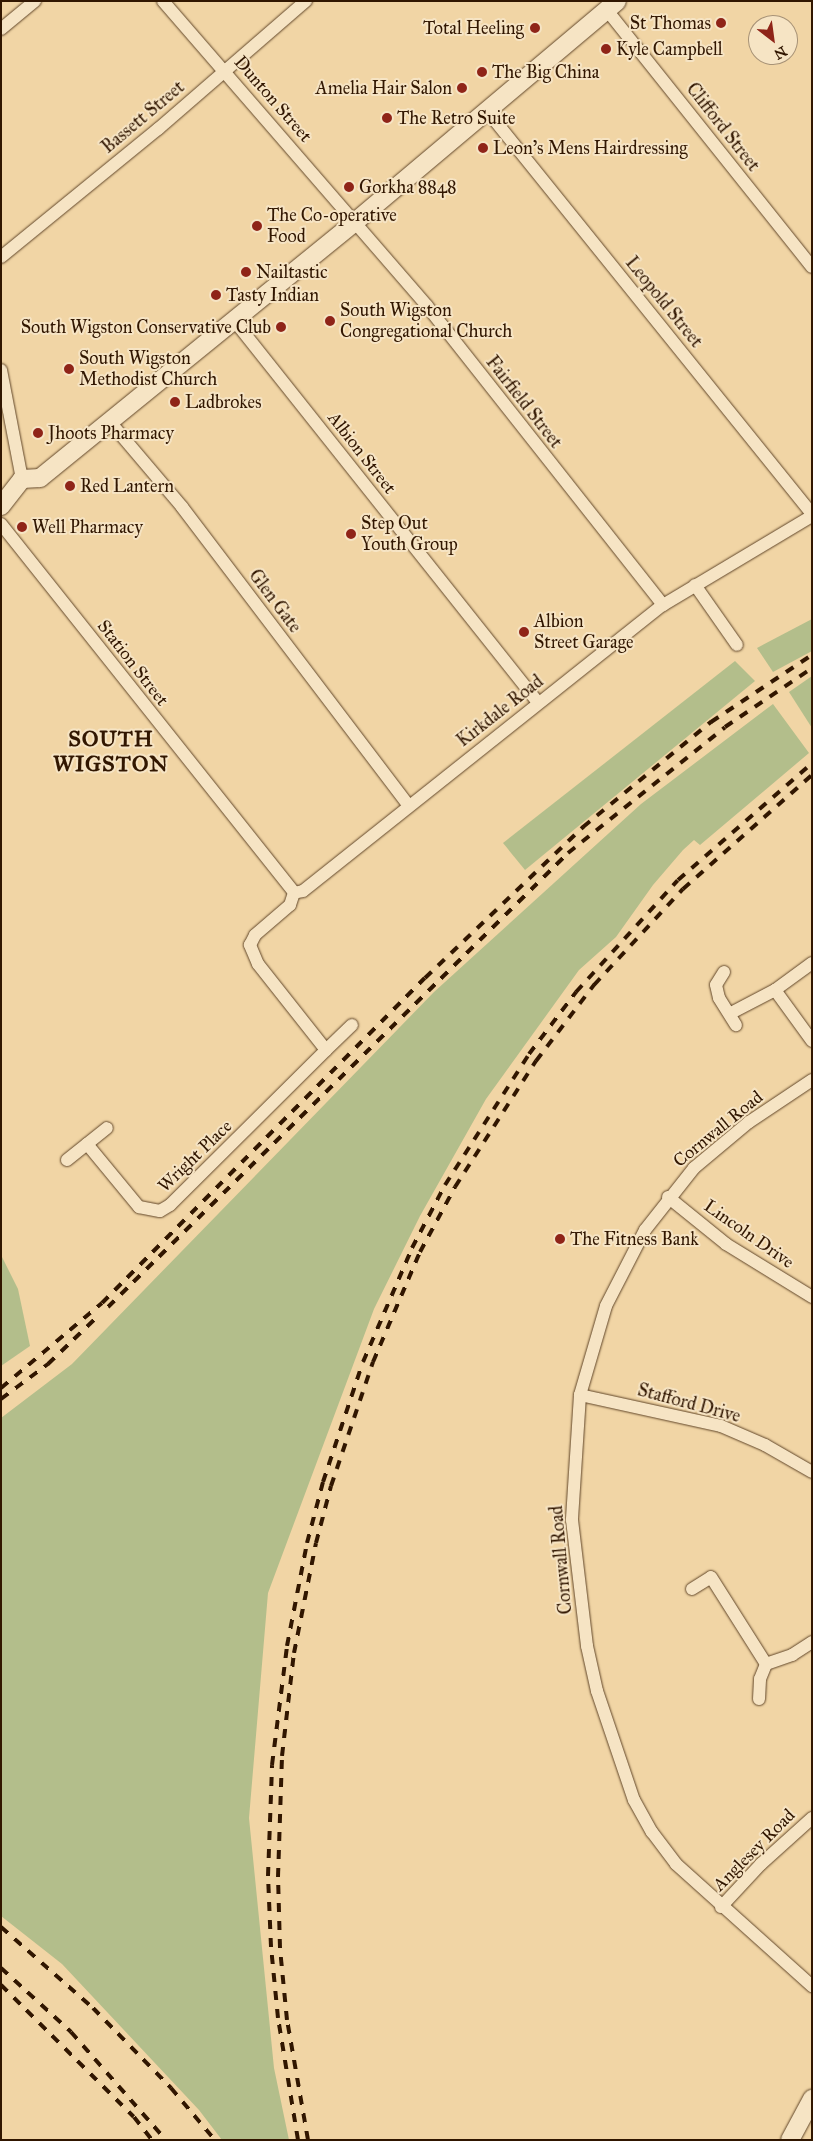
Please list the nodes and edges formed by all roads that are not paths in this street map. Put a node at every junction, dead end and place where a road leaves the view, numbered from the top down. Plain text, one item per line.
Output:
1 (35, 1) edge
2 (163, 1) edge
3 (306, 1) edge
4 (612, 5) edge
5 (1, 29) edge
6 (224, 71) junction
7 (488, 112) junction
8 (356, 222) junction
9 (1, 257) edge
10 (812, 267) edge
11 (233, 319) junction
12 (1, 370) edge
13 (110, 422) junction
14 (22, 479) junction
15 (1, 506) edge
16 (812, 515) edge
17 (1, 524) edge
18 (695, 585) junction
19 (663, 605) junction
20 (737, 645) dead end
21 (538, 703) junction
22 (409, 806) junction
23 (294, 893) junction
24 (812, 963) edge
25 (724, 972) dead end
26 (775, 990) junction
27 (352, 1025) dead end
28 (812, 1041) edge
29 (326, 1050) junction
30 (812, 1080) edge
31 (107, 1128) dead end
32 (87, 1144) junction
33 (66, 1160) dead end
34 (668, 1197) junction
35 (812, 1297) edge
36 (580, 1395) junction
37 (812, 1472) edge
38 (692, 1589) dead end
39 (812, 1642) edge
40 (766, 1664) junction
41 (759, 1699) dead end
42 (812, 1818) edge
43 (721, 1908) junction
44 (812, 1986) edge
45 (812, 2099) edge
46 (790, 2140) edge

1 - 5 street
2 - 6 street, Dunton Street
3 - 6 street, Bassett Street
4 - 7 main road
4 - 10 street, Clifford Street
6 - 8 street, Dunton Street
6 - 9 street, Bassett Street
7 - 8 main road
7 - 16 street, Leopold Street
8 - 11 main road
8 - 19 street, Fairfield Street
11 - 13 main road
11 - 21 street, Albion Street
12 - 14 street
13 - 14 main road
13 - 22 street, Glen Gate
14 - 15 main road
16 - 18 street, Kirkdale Road
17 - 23 street, Station Street
18 - 19 street, Kirkdale Road
18 - 20 street
19 - 21 street, Kirkdale Road
21 - 22 street, Kirkdale Road
22 - 23 street, Kirkdale Road
23 - 29 street, Kirkdale Road
24 - 26 street
25 - 26 street
26 - 28 street
27 - 29 street, Wright Place
29 - 32 street, Wright Place
30 - 34 street, Cornwall Road
31 - 32 street
32 - 33 street
34 - 35 street, Lincoln Drive
34 - 36 street, Cornwall Road
36 - 37 street, Stafford Drive
36 - 43 street, Cornwall Road
38 - 40 street
39 - 40 street
40 - 41 street
42 - 43 street, Anglesey Road
43 - 44 street, Cornwall Road
45 - 46 main road

